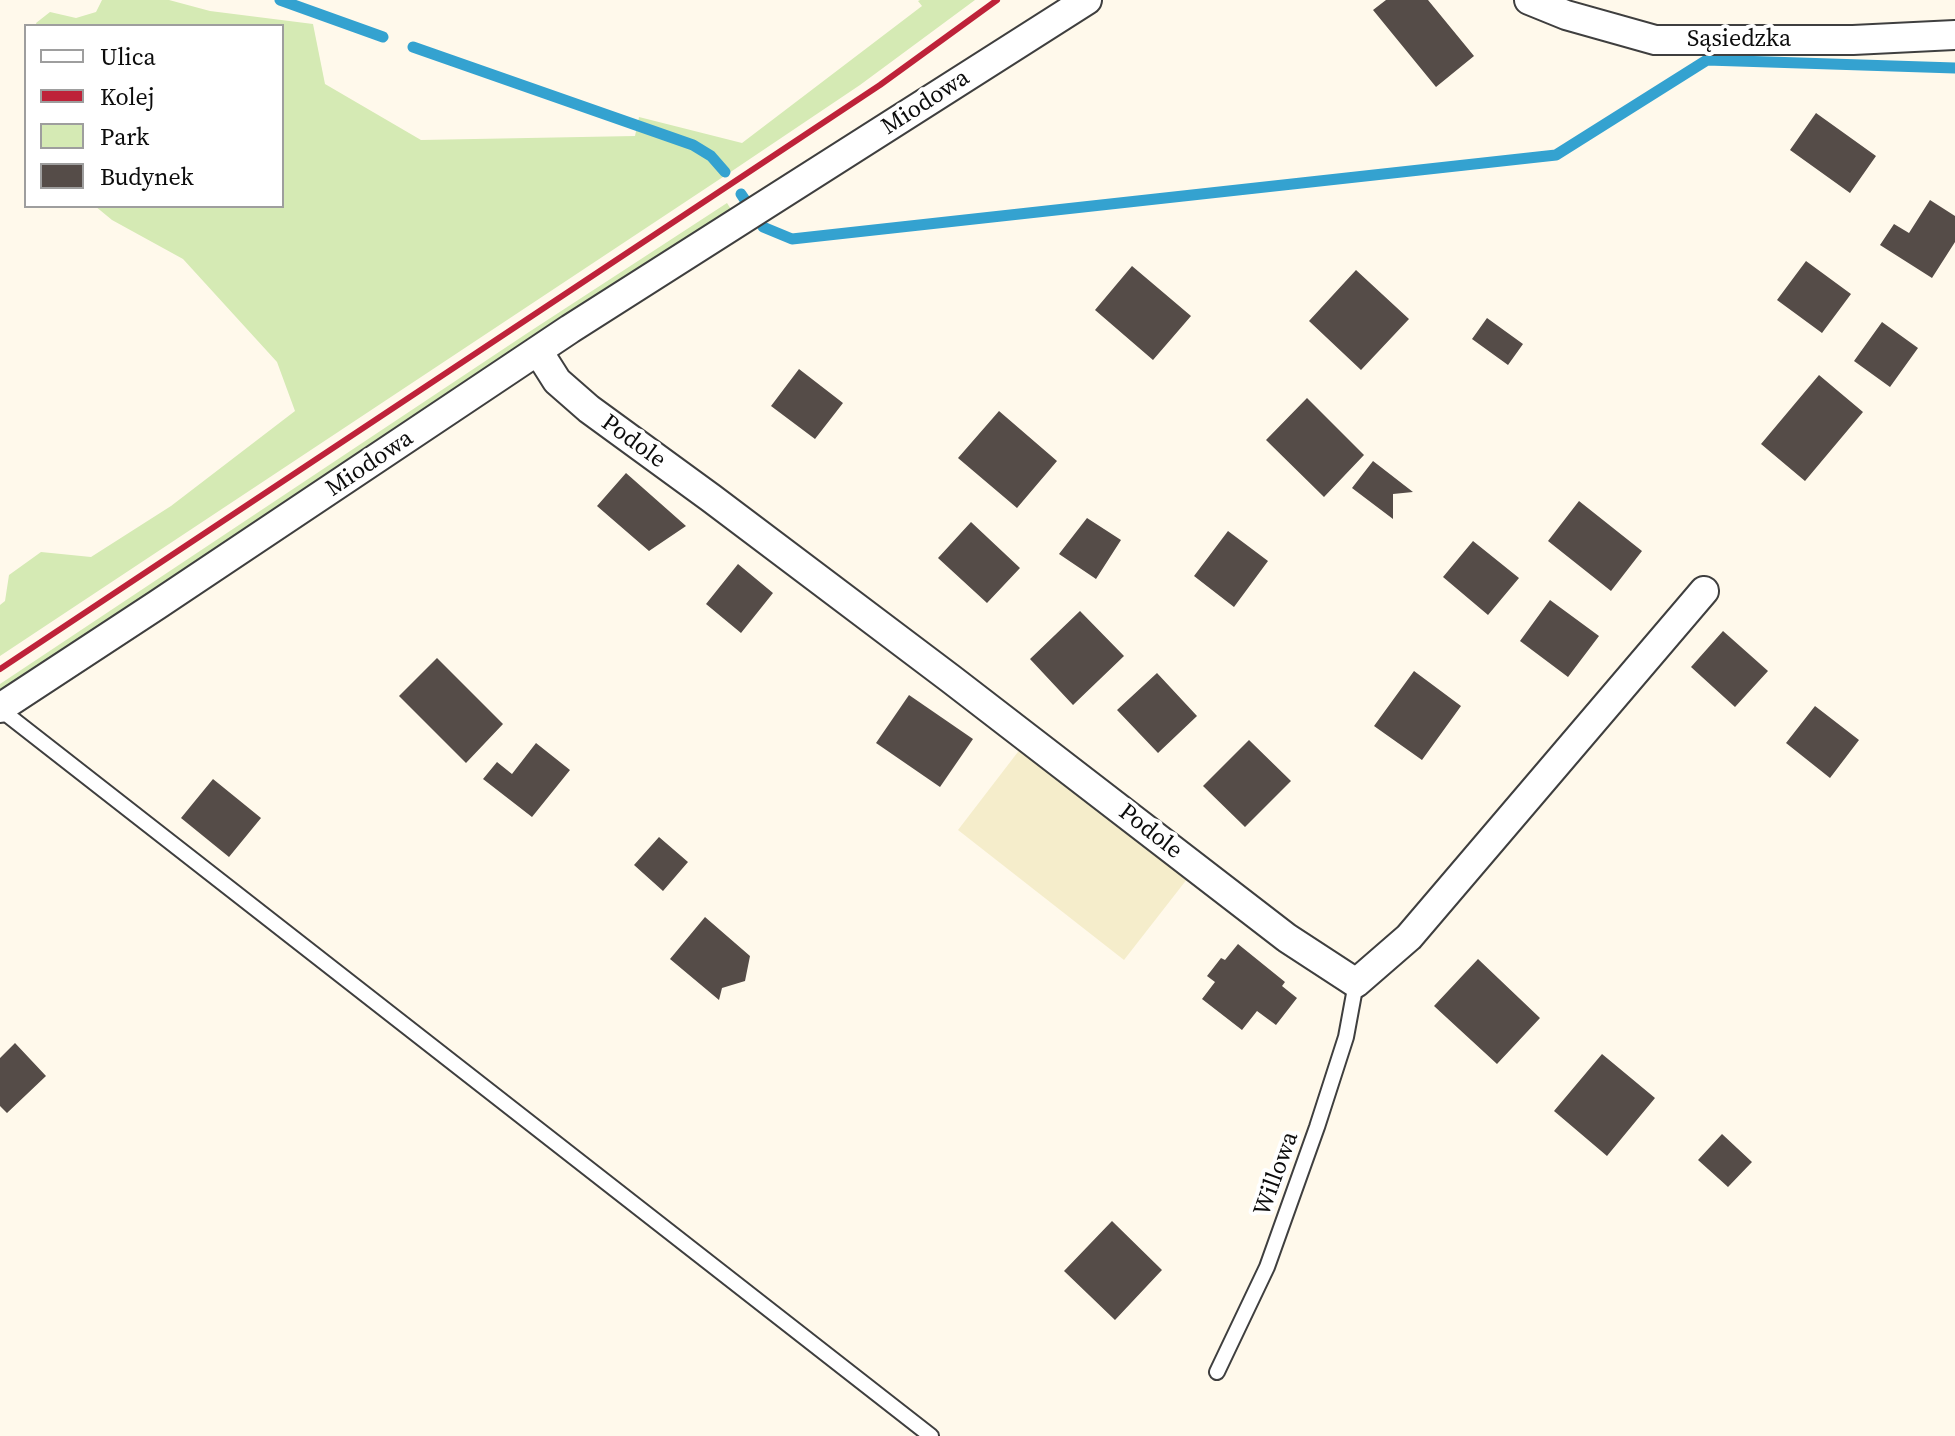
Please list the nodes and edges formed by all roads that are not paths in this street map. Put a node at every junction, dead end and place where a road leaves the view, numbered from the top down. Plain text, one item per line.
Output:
1 (1087, 0) edge
2 (1529, 0) edge
3 (1955, 35) edge
4 (538, 351) junction
5 (1704, 591) dead end
6 (0, 708) edge
7 (1356, 983) junction
8 (1217, 1372) dead end
9 (931, 1436) edge

1 - 4 street, Miodowa
2 - 3 street, Sąsiedzka
4 - 6 street, Miodowa
4 - 7 street, Podole
5 - 7 street
6 - 9 lane
7 - 8 lane, Willowa

